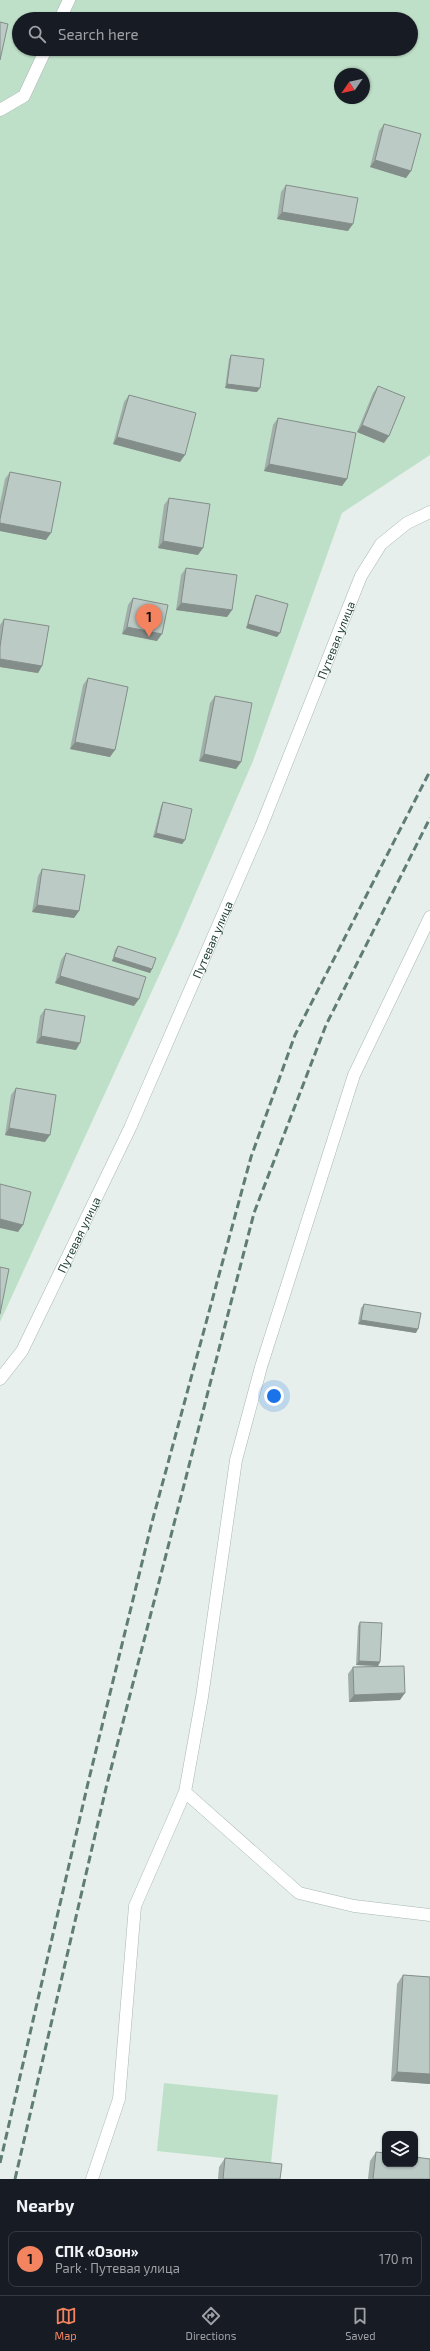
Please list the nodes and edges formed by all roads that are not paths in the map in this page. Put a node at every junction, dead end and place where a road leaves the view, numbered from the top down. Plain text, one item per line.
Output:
1 (69, 0) edge
2 (63, 12) edge
3 (43, 56) edge
4 (0, 110) edge
5 (430, 512) edge
6 (430, 917) edge
7 (0, 1379) edge
8 (185, 1792) junction
9 (430, 1915) edge
10 (92, 2179) edge

1 - 2 street
3 - 4 street
5 - 7 street, Путевая улица
6 - 8 street
8 - 9 street
8 - 10 street

